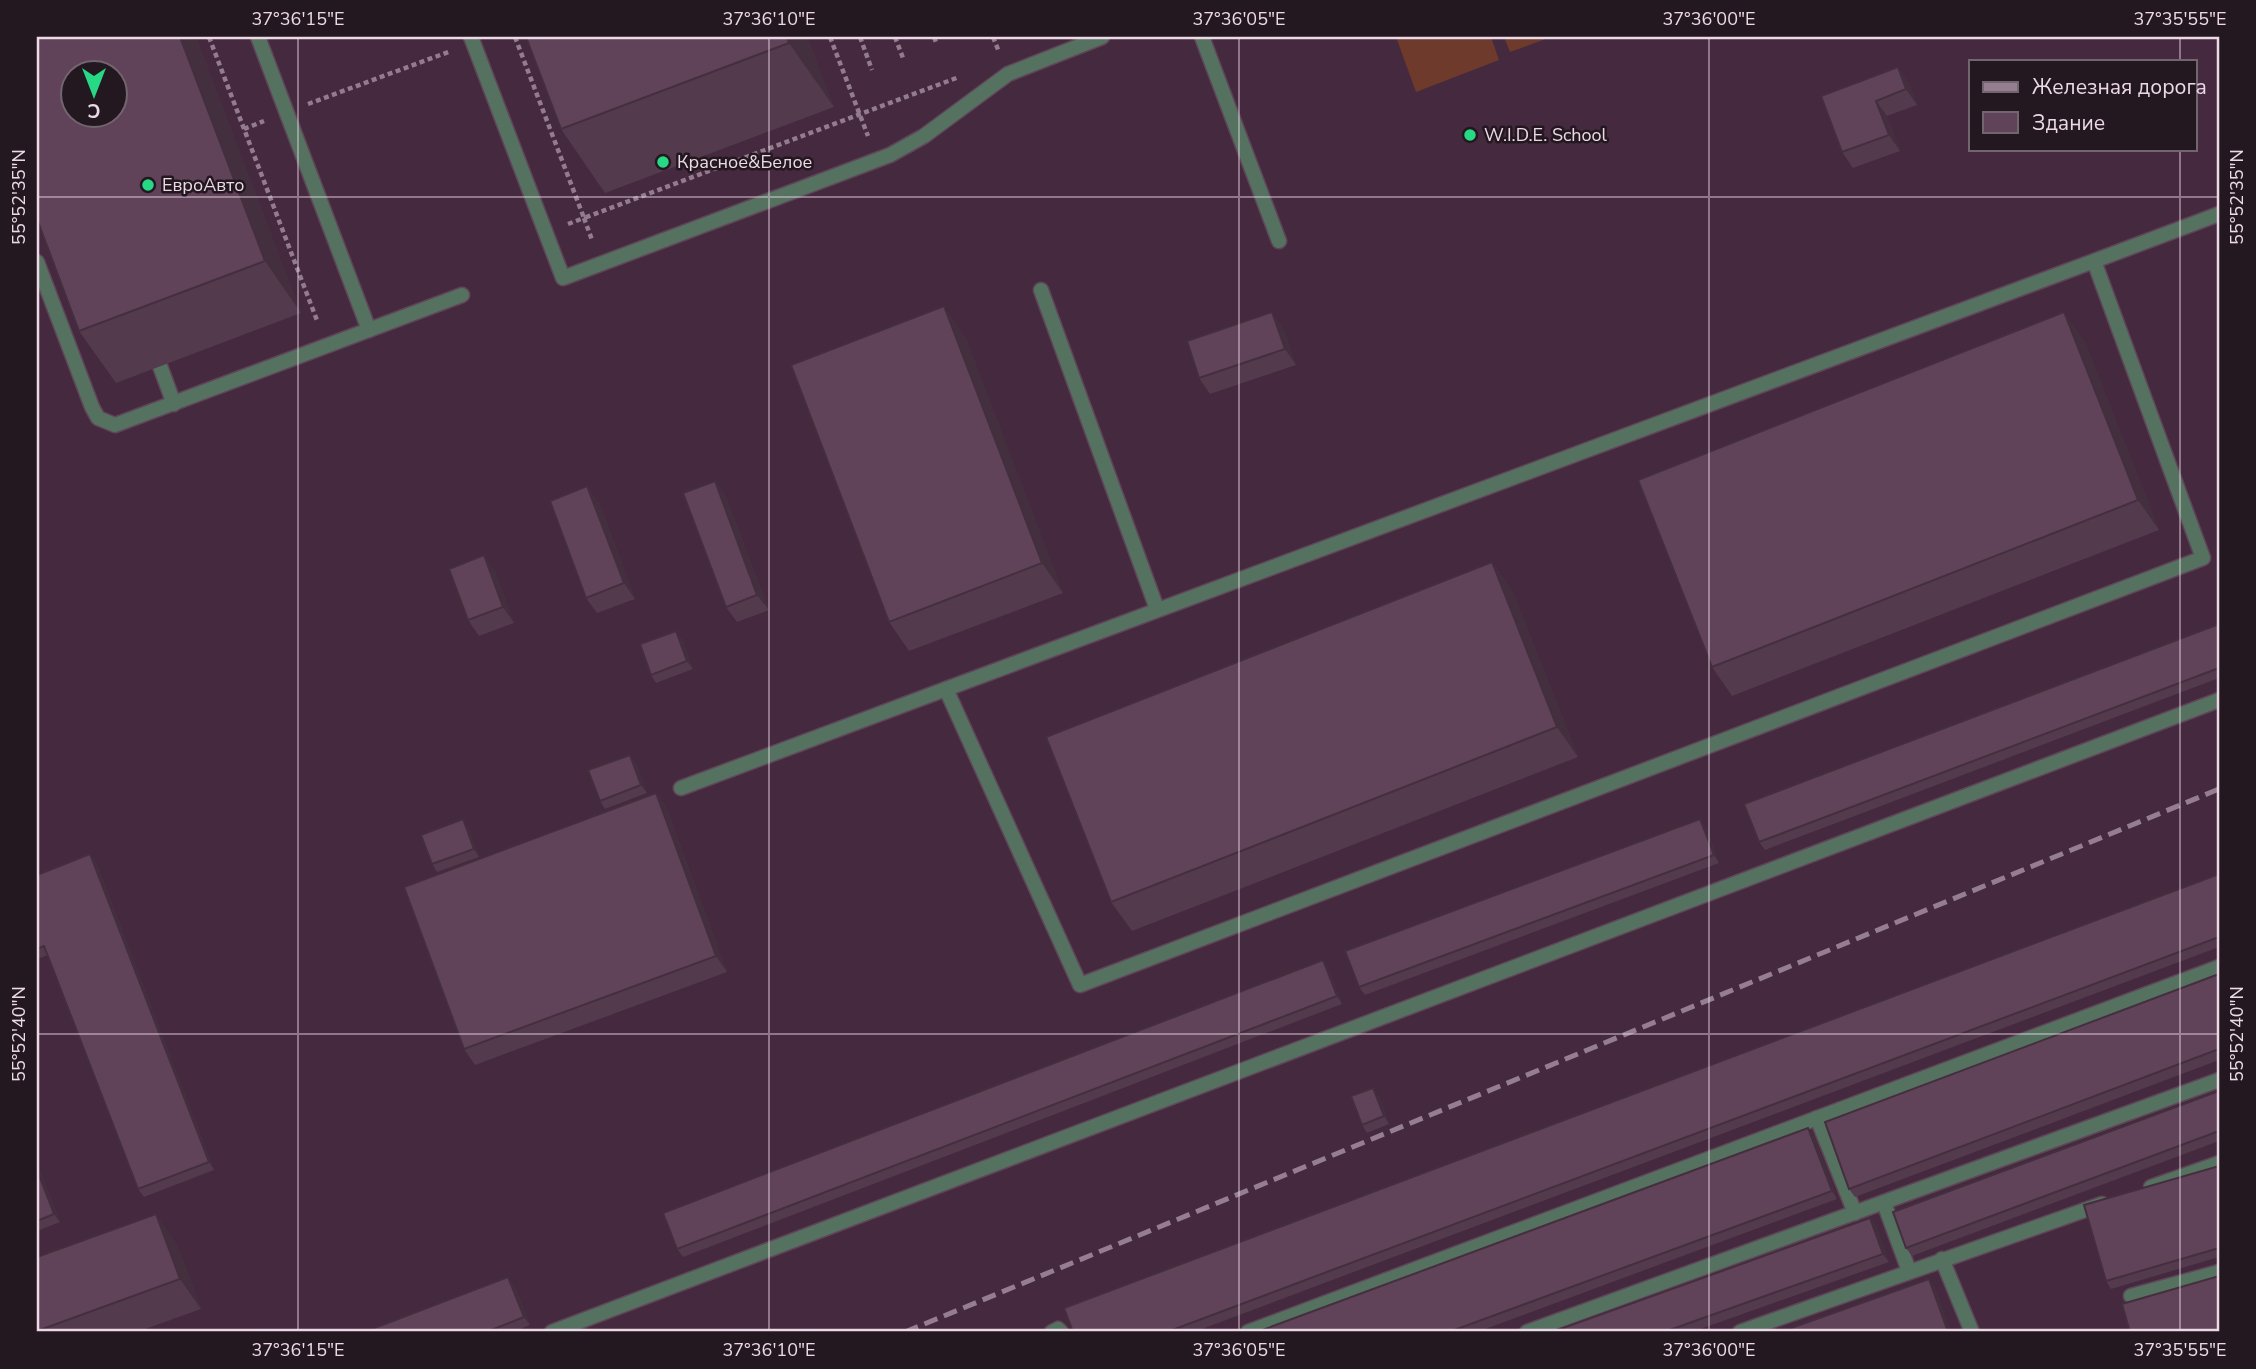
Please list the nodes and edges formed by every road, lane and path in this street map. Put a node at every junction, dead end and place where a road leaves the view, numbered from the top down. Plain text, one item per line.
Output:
1 (209, 37) edge
2 (258, 37) edge
3 (515, 37) edge
4 (830, 37) edge
5 (859, 37) edge
6 (895, 37) edge
7 (934, 37) edge
8 (993, 37) edge
9 (1102, 37) edge
10 (1202, 37) edge
11 (472, 39) edge
12 (937, 45) dead end
13 (996, 45) dead end
14 (903, 58) dead end
15 (872, 70) dead end
16 (963, 75) dead end
17 (287, 113) junction
18 (860, 114) junction
19 (244, 129) junction
20 (877, 160) junction
21 (2219, 214) edge
22 (584, 218) junction
23 (546, 233) junction
24 (1279, 241) dead end
25 (2094, 261) junction
26 (37, 262) edge
27 (601, 264) junction
28 (1041, 290) dead end
29 (462, 295) dead end
30 (369, 330) junction
31 (327, 346) junction
32 (160, 366) dead end
33 (174, 404) junction
34 (1157, 609) junction
35 (946, 689) junction
36 (2219, 700) edge
37 (681, 788) dead end
38 (2219, 967) edge
39 (2219, 1080) edge
40 (1817, 1118) junction
41 (2219, 1163) edge
42 (2140, 1191) edge
43 (2113, 1200) edge
44 (1884, 1203) junction
45 (1855, 1213) junction
46 (1942, 1259) junction
47 (1909, 1271) junction
48 (2219, 1272) edge
49 (2131, 1296) dead end
50 (552, 1332) edge
51 (1052, 1332) edge
52 (1061, 1332) edge
53 (1248, 1332) edge
54 (1527, 1332) edge
55 (1741, 1332) edge
56 (1972, 1332) edge

1 - 19 path
2 - 17 lane
3 - 22 path
4 - 18 path
5 - 15 path
6 - 14 path
7 - 12 path
8 - 13 path
9 - 20 lane
10 - 24 lane
11 - 17 path
11 - 23 lane
16 - 18 path
17 - 19 path
17 - 30 lane
18 - 20 path
18 - 22 path
19 - 31 path
20 - 27 lane
21 - 25 lane
22 - 23 path
22 - 27 path
23 - 27 lane
25 - 34 lane
25 - 35 lane
26 - 33 lane
28 - 34 lane
29 - 30 lane
30 - 31 lane
31 - 33 lane
32 - 33 lane
34 - 35 lane
35 - 37 lane
36 - 50 lane
38 - 40 lane
39 - 44 lane
40 - 45 lane
40 - 53 lane
41 - 42 lane
43 - 46 lane
44 - 45 lane
44 - 47 lane
45 - 54 lane
46 - 47 lane
46 - 56 lane
47 - 55 lane
48 - 49 lane
51 - 52 lane

